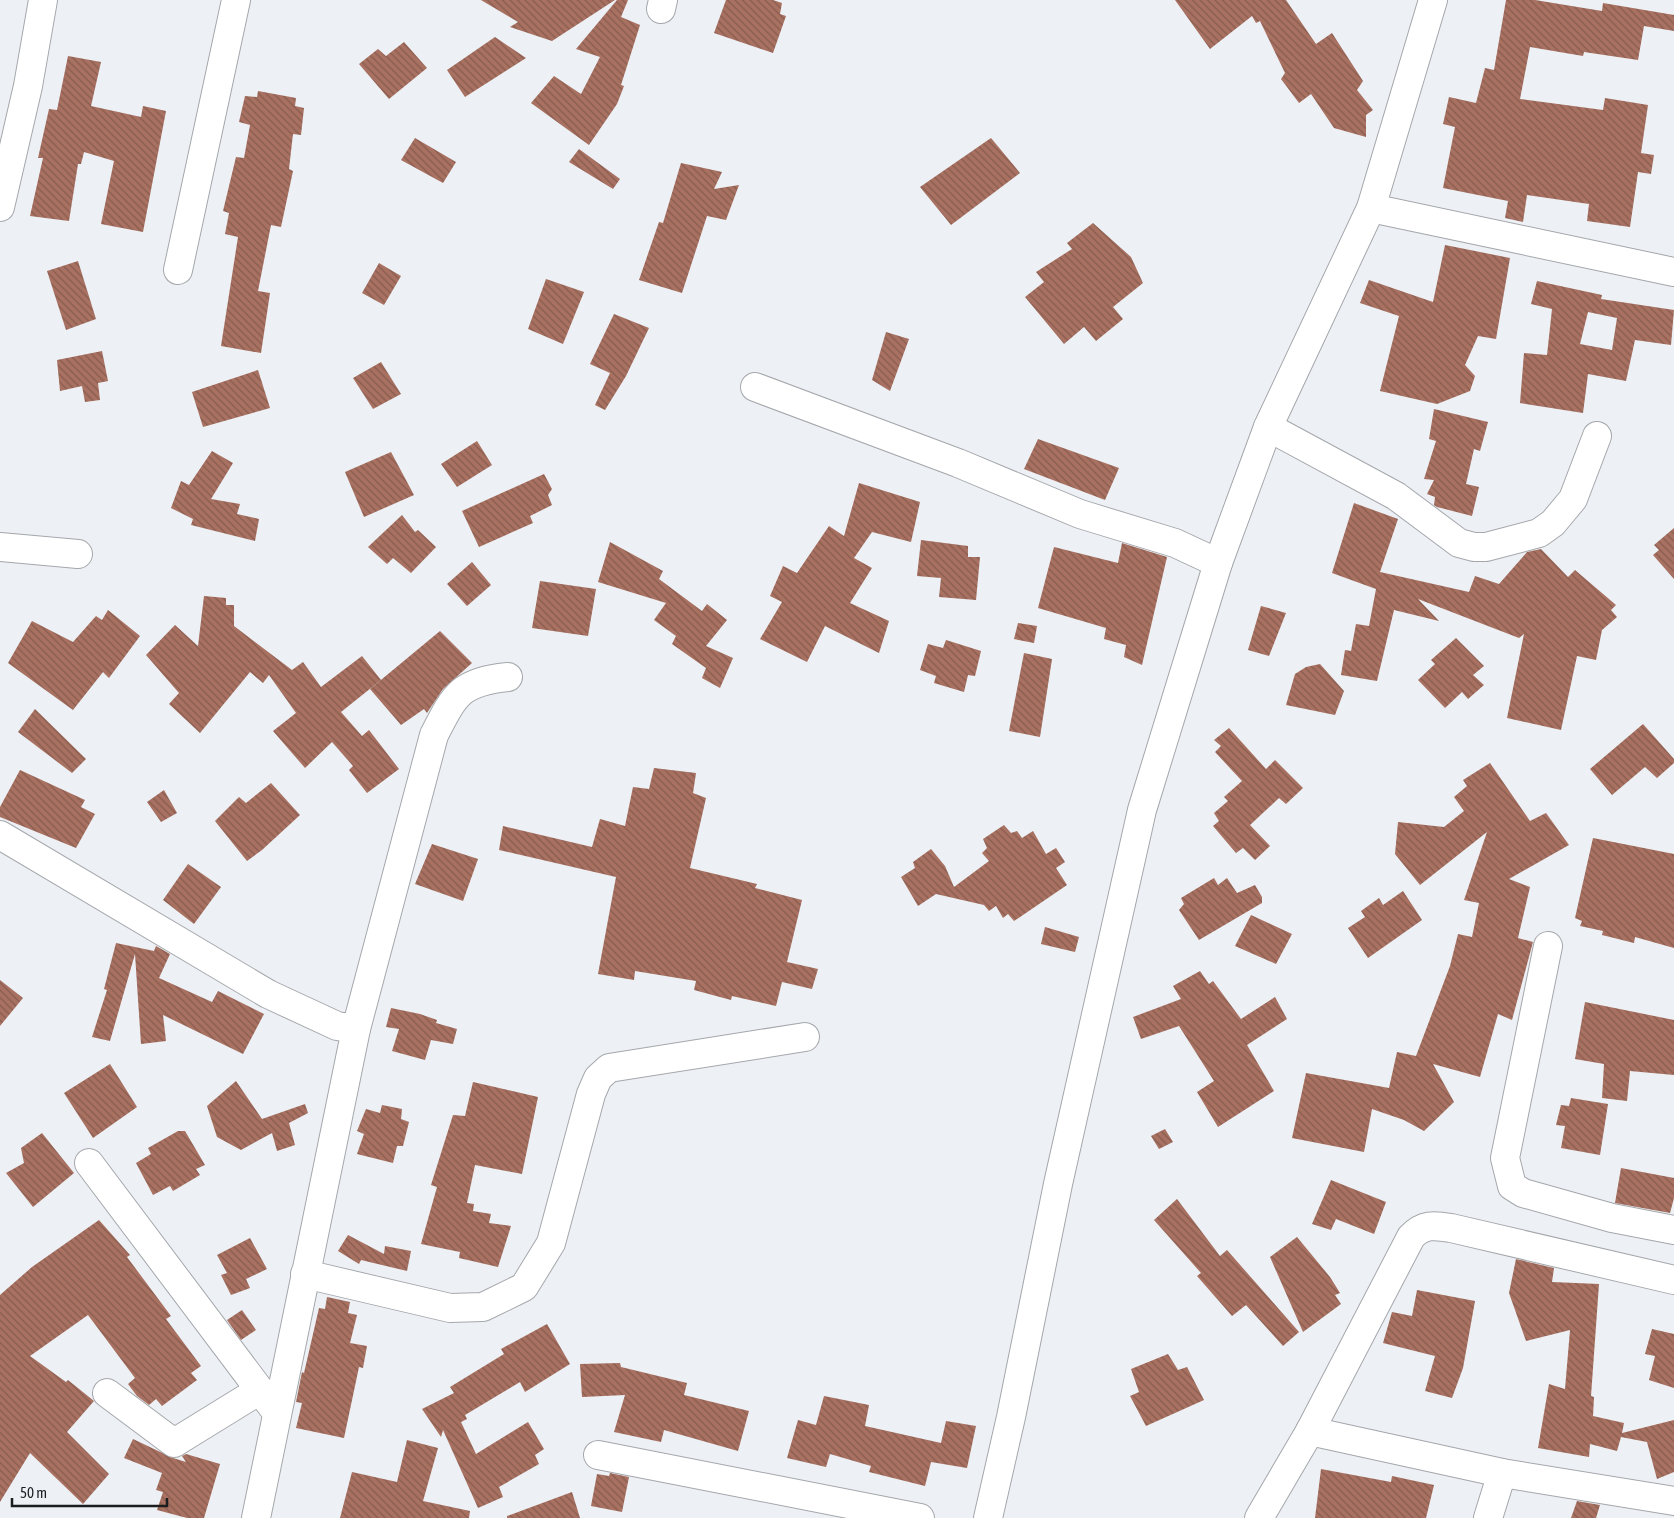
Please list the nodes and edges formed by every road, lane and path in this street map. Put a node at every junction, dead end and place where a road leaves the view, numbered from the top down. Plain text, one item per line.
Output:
1 (43, 0) edge
2 (236, 0) edge
3 (1433, 0) edge
4 (0, 207) edge
5 (1371, 208) junction
6 (1673, 265) edge
7 (178, 270) dead end
8 (755, 387) dead end
9 (1268, 427) junction
10 (1598, 436) dead end
11 (0, 547) edge
12 (78, 554) dead end
13 (1218, 563) junction
14 (508, 677) dead end
15 (0, 835) edge
16 (1548, 946) dead end
17 (356, 1030) junction
18 (805, 1037) dead end
19 (89, 1164) dead end
20 (1674, 1230) edge
21 (305, 1274) junction
22 (1674, 1280) edge
23 (260, 1390) junction
24 (107, 1392) dead end
25 (277, 1413) junction
26 (1310, 1431) junction
27 (598, 1456) dead end
28 (1502, 1473) junction
29 (1674, 1501) edge
30 (256, 1518) edge
31 (920, 1518) edge
32 (988, 1518) edge
33 (1259, 1518) edge
34 (1488, 1518) edge

1 - 4 street
2 - 7 street
3 - 5 street
5 - 6 street
5 - 9 street
8 - 13 street
9 - 10 street
9 - 13 street
11 - 12 street
13 - 32 street
14 - 17 street
15 - 17 street
16 - 20 street
17 - 21 street
18 - 21 street
19 - 23 street
21 - 25 street
22 - 26 street
23 - 24 street
23 - 25 street
25 - 30 street
26 - 28 street
26 - 33 street
27 - 31 street
28 - 29 street
28 - 34 street

